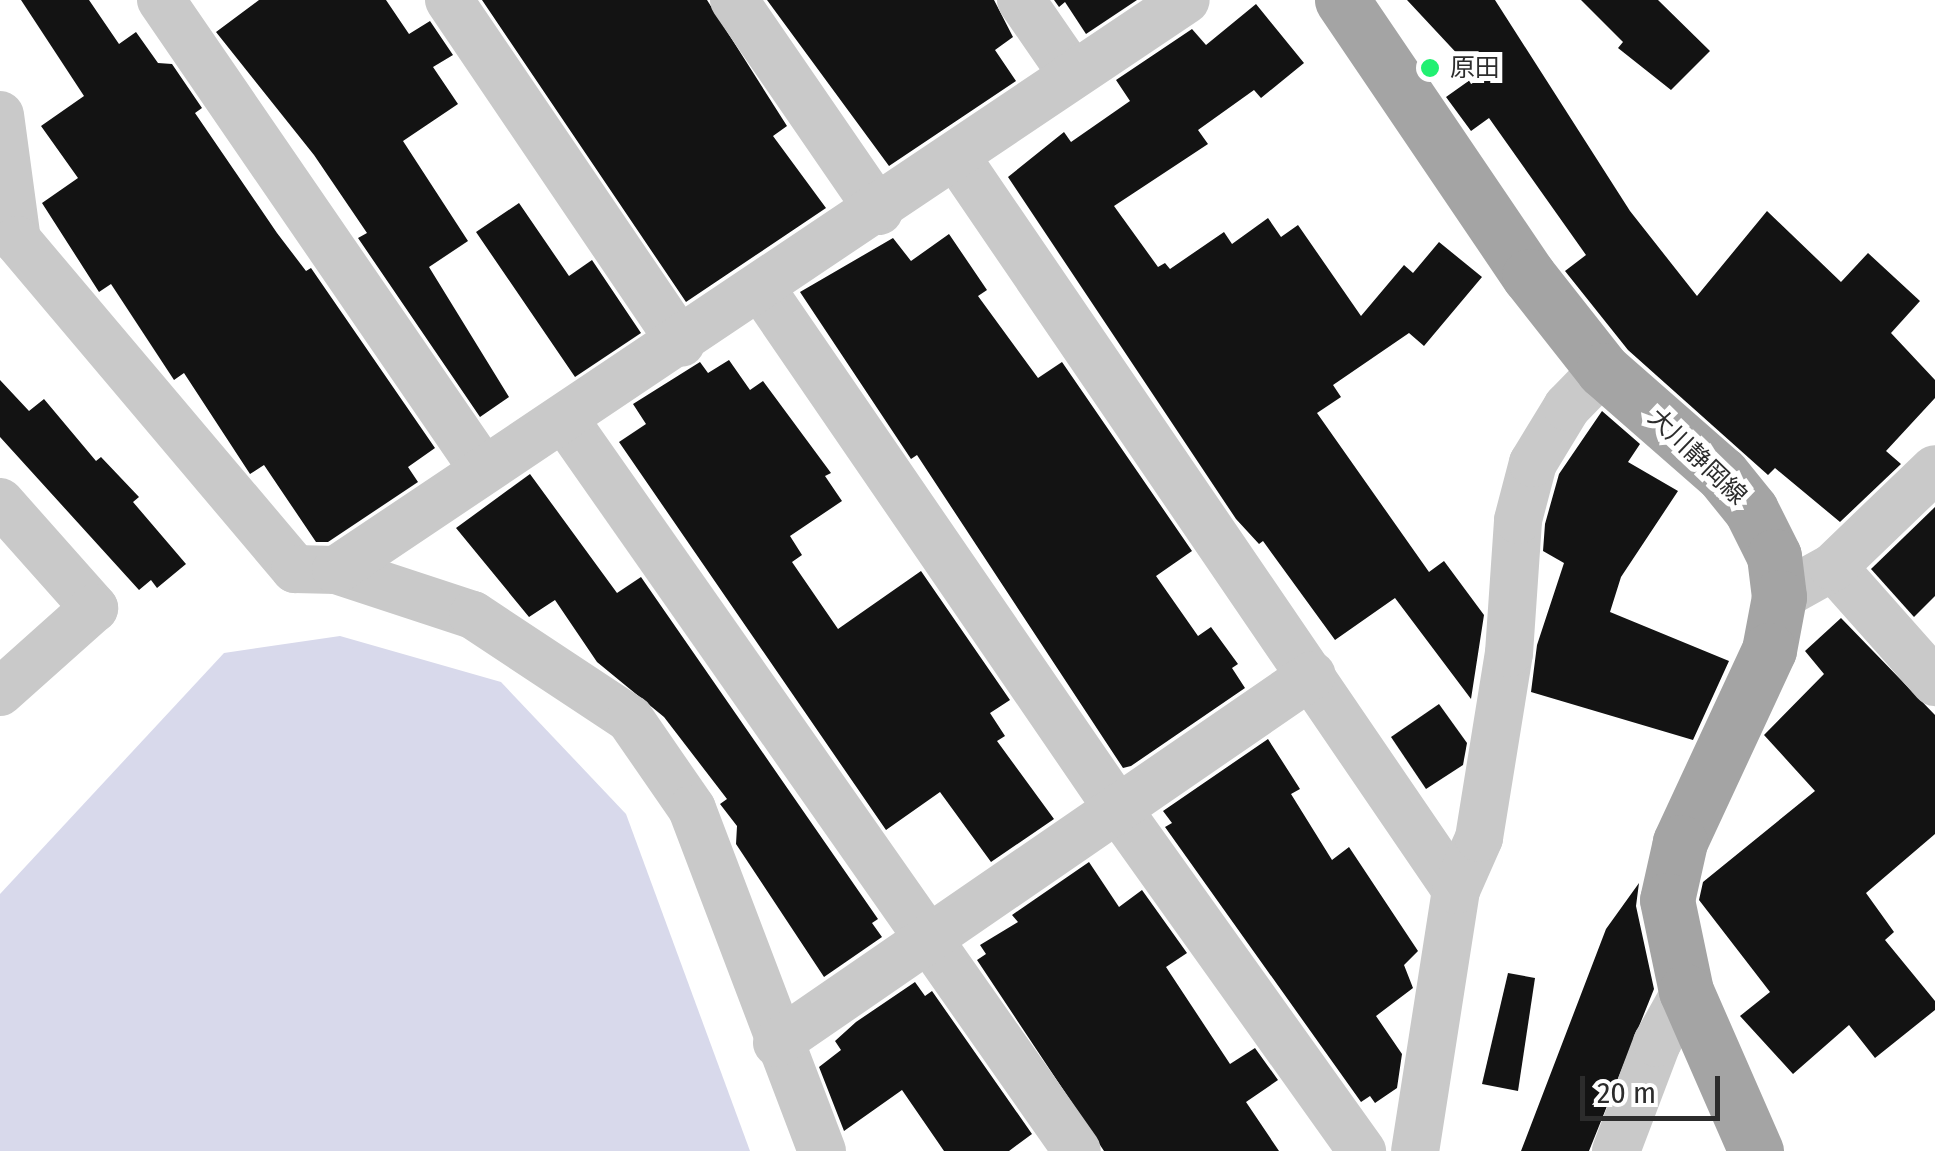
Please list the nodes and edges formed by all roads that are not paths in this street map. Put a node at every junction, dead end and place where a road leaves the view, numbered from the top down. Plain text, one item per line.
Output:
1 (161, 0) edge
2 (449, 0) edge
3 (734, 0) edge
4 (1021, 0) edge
5 (1186, 0) edge
6 (1342, 0) edge
7 (1072, 74) junction
8 (0, 115) edge
9 (957, 158) junction
10 (879, 210) junction
11 (762, 288) junction
12 (681, 344) junction
13 (1603, 370) junction
14 (565, 420) junction
15 (482, 468) junction
16 (1935, 469) edge
17 (0, 502) edge
18 (1832, 568) junction
19 (336, 570) junction
20 (1779, 598) junction
21 (1312, 676) junction
22 (1935, 682) edge
23 (0, 692) edge
24 (1120, 812) junction
25 (1456, 890) junction
26 (934, 940) junction
27 (1686, 991) junction
28 (777, 1044) junction
29 (822, 1151) edge
30 (1077, 1151) edge
31 (1362, 1151) edge
32 (1415, 1151) edge
33 (1616, 1151) edge
34 (1756, 1151) edge

1 - 15 street
2 - 12 street
3 - 10 street
4 - 7 street
5 - 7 street
6 - 13 main road, 大川静岡線
7 - 9 street
8 - 19 street
9 - 10 street
9 - 21 street
10 - 11 street
11 - 12 street
11 - 24 street
12 - 14 street
13 - 20 main road, 大川静岡線
13 - 25 street
14 - 15 street
14 - 26 street
15 - 19 street
16 - 18 street
17 - 23 street
18 - 20 street
18 - 22 street
19 - 28 street
20 - 27 main road, 大川静岡線
21 - 24 street
21 - 25 street
24 - 26 street
24 - 31 street
25 - 32 street
26 - 28 street
26 - 30 street
27 - 33 street
27 - 34 main road, 大川静岡線
28 - 29 street

